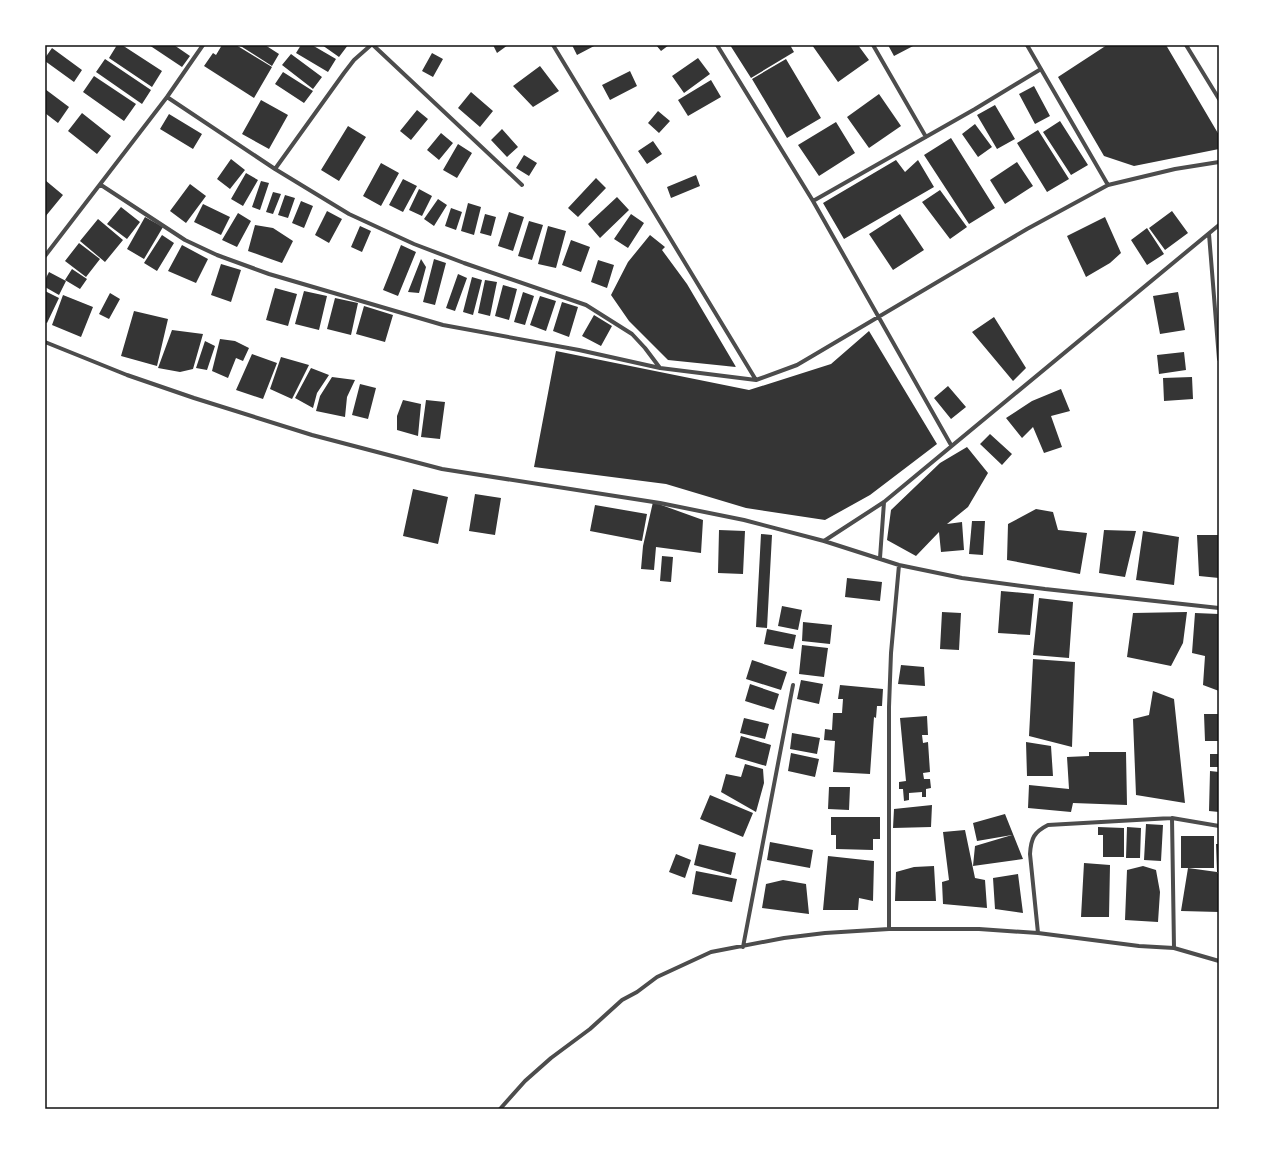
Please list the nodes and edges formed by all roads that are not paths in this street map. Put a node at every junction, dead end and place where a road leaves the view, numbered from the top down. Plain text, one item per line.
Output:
1 (202, 45) edge
2 (372, 45) edge
3 (553, 45) edge
4 (717, 45) edge
5 (873, 45) edge
6 (1027, 45) edge
7 (1186, 45) edge
8 (1041, 69) junction
9 (168, 97) junction
10 (1219, 99) edge
11 (926, 137) junction
12 (1219, 162) edge
13 (275, 169) junction
14 (1108, 184) junction
15 (101, 185) junction
16 (522, 185) dead end
17 (813, 201) junction
18 (1219, 225) edge
19 (1208, 234) junction
20 (45, 256) edge
21 (878, 318) junction
22 (45, 342) edge
23 (1219, 360) edge
24 (660, 368) junction
25 (756, 380) junction
26 (951, 446) junction
27 (884, 502) junction
28 (824, 541) junction
29 (880, 558) junction
30 (899, 565) junction
31 (1219, 608) edge
32 (793, 685) dead end
33 (1172, 818) junction
34 (1219, 826) edge
35 (889, 929) junction
36 (1038, 933) junction
37 (743, 947) junction
38 (1174, 948) junction
39 (1219, 961) edge
40 (500, 1109) edge

1 - 9 street
2 - 13 street
2 - 16 street
3 - 25 street
4 - 17 street
5 - 11 street
6 - 8 street
7 - 10 street
8 - 11 street
8 - 14 street
9 - 13 street
9 - 15 street
11 - 17 street
12 - 14 street
13 - 24 street
14 - 21 street
15 - 20 street
15 - 24 street
17 - 21 street
18 - 19 street
19 - 23 street
19 - 26 street
21 - 25 street
21 - 26 street
22 - 28 street
24 - 25 street
26 - 27 street
27 - 28 street
27 - 29 street
28 - 29 street
29 - 30 street
30 - 31 street
30 - 35 street
32 - 37 street
33 - 34 street
33 - 36 street
33 - 38 street
35 - 36 street
35 - 37 street
36 - 38 street
37 - 40 street
38 - 39 street

